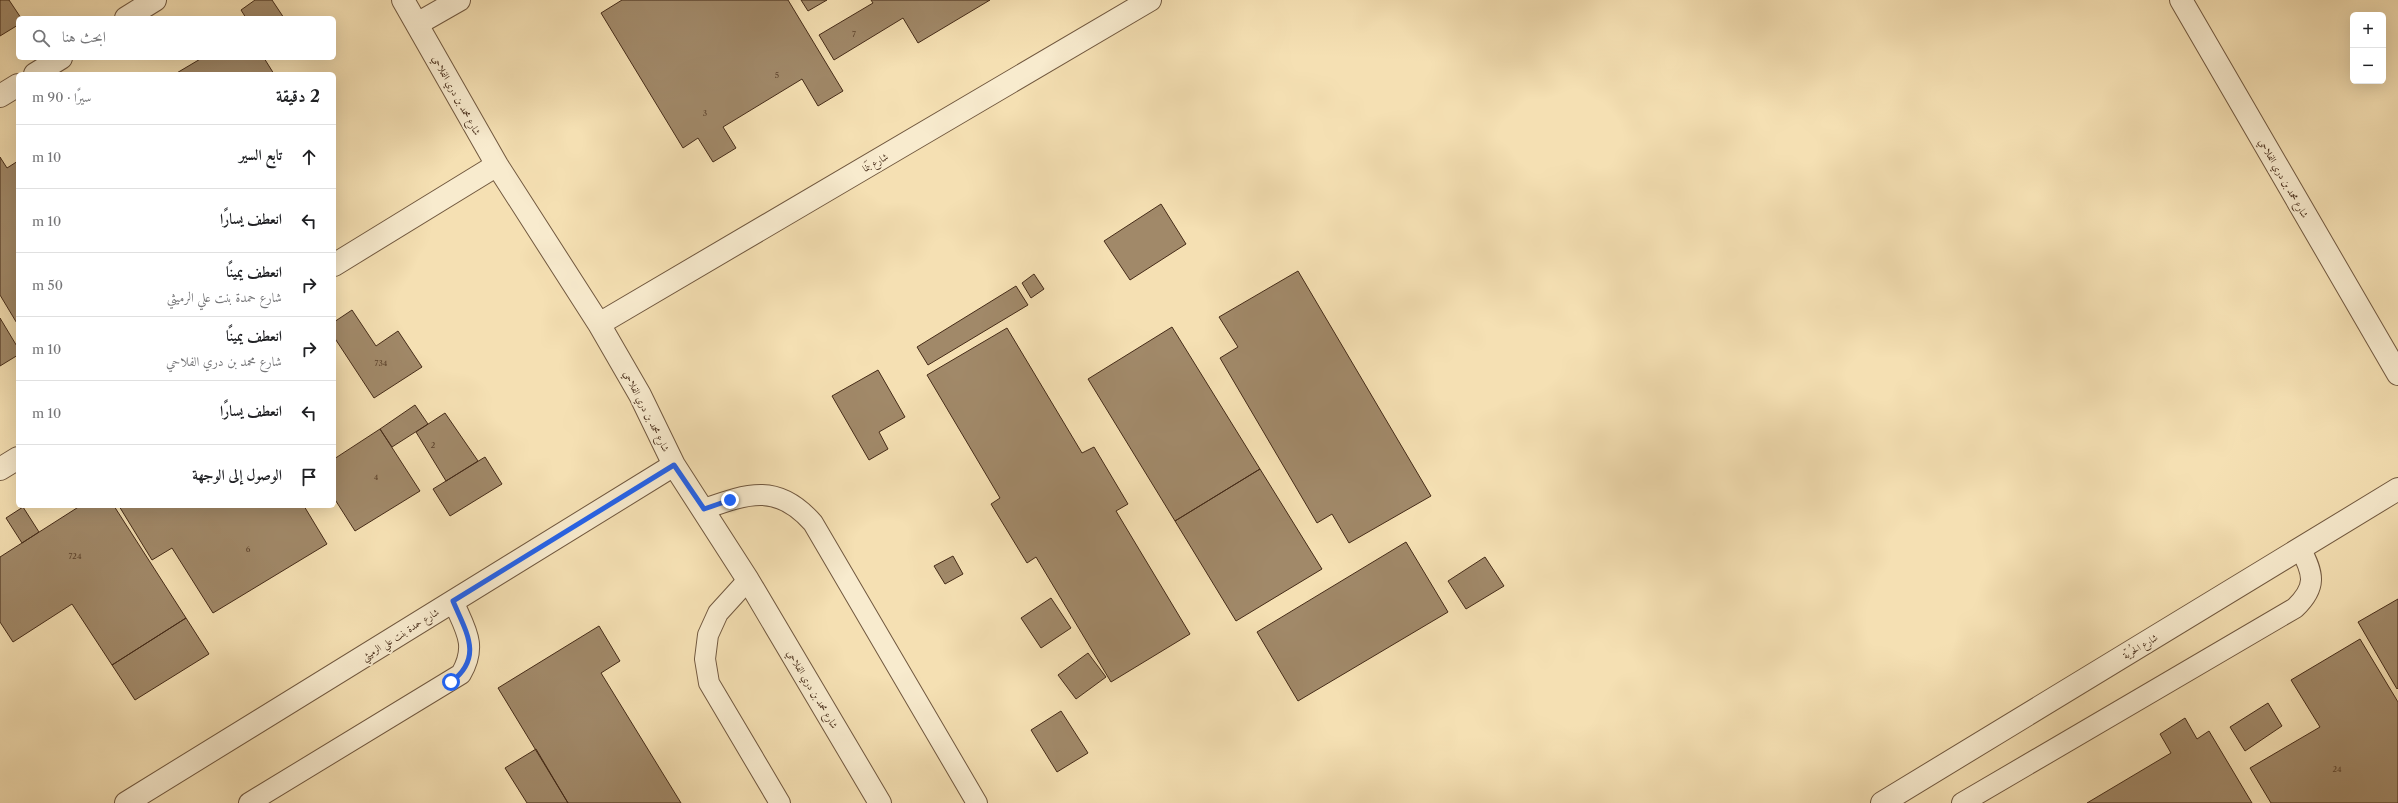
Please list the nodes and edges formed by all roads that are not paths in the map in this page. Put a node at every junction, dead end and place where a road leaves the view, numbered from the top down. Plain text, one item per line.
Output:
1 (155, 0) edge
2 (403, 0) edge
3 (459, 0) edge
4 (1150, 0) edge
5 (2185, 1) edge
6 (129, 16) edge
7 (417, 24) junction
8 (58, 60) edge
9 (38, 72) edge
10 (16, 86) edge
11 (0, 96) edge
12 (497, 166) junction
13 (336, 264) edge
14 (599, 324) junction
15 (2394, 359) edge
16 (16, 459) edge
17 (674, 465) junction
18 (0, 469) edge
19 (2398, 488) edge
20 (704, 509) junction
21 (2300, 548) junction
22 (748, 580) junction
23 (453, 601) junction
24 (126, 803) edge
25 (249, 803) edge
26 (780, 803) edge
27 (880, 803) edge
28 (977, 803) edge
29 (1882, 803) edge
30 (1962, 803) edge

1 - 6 street
2 - 7 street, شارع محمد بن دري الفلاحي
3 - 7 street
4 - 14 street, شارع بَنَما
5 - 15 street, شارع محمد بن دري الفلاحي
7 - 12 street, شارع محمد بن دري الفلاحي
8 - 9 street
10 - 11 street
12 - 13 street
12 - 14 street, شارع محمد بن دري الفلاحي
14 - 17 street, شارع محمد بن دري الفلاحي
16 - 18 street
17 - 20 street, شارع محمد بن دري الفلاحي
17 - 23 street, شارع حمدة بنت علي الرميثي
19 - 21 street, شارع الحُريّة
20 - 22 street, شارع محمد بن دري الفلاحي
20 - 28 lane
21 - 29 street, شارع الحُريّة
21 - 30 lane
22 - 26 lane
22 - 27 street, شارع محمد بن دري الفلاحي
23 - 24 street, شارع حمدة بنت علي الرميثي
23 - 25 lane

